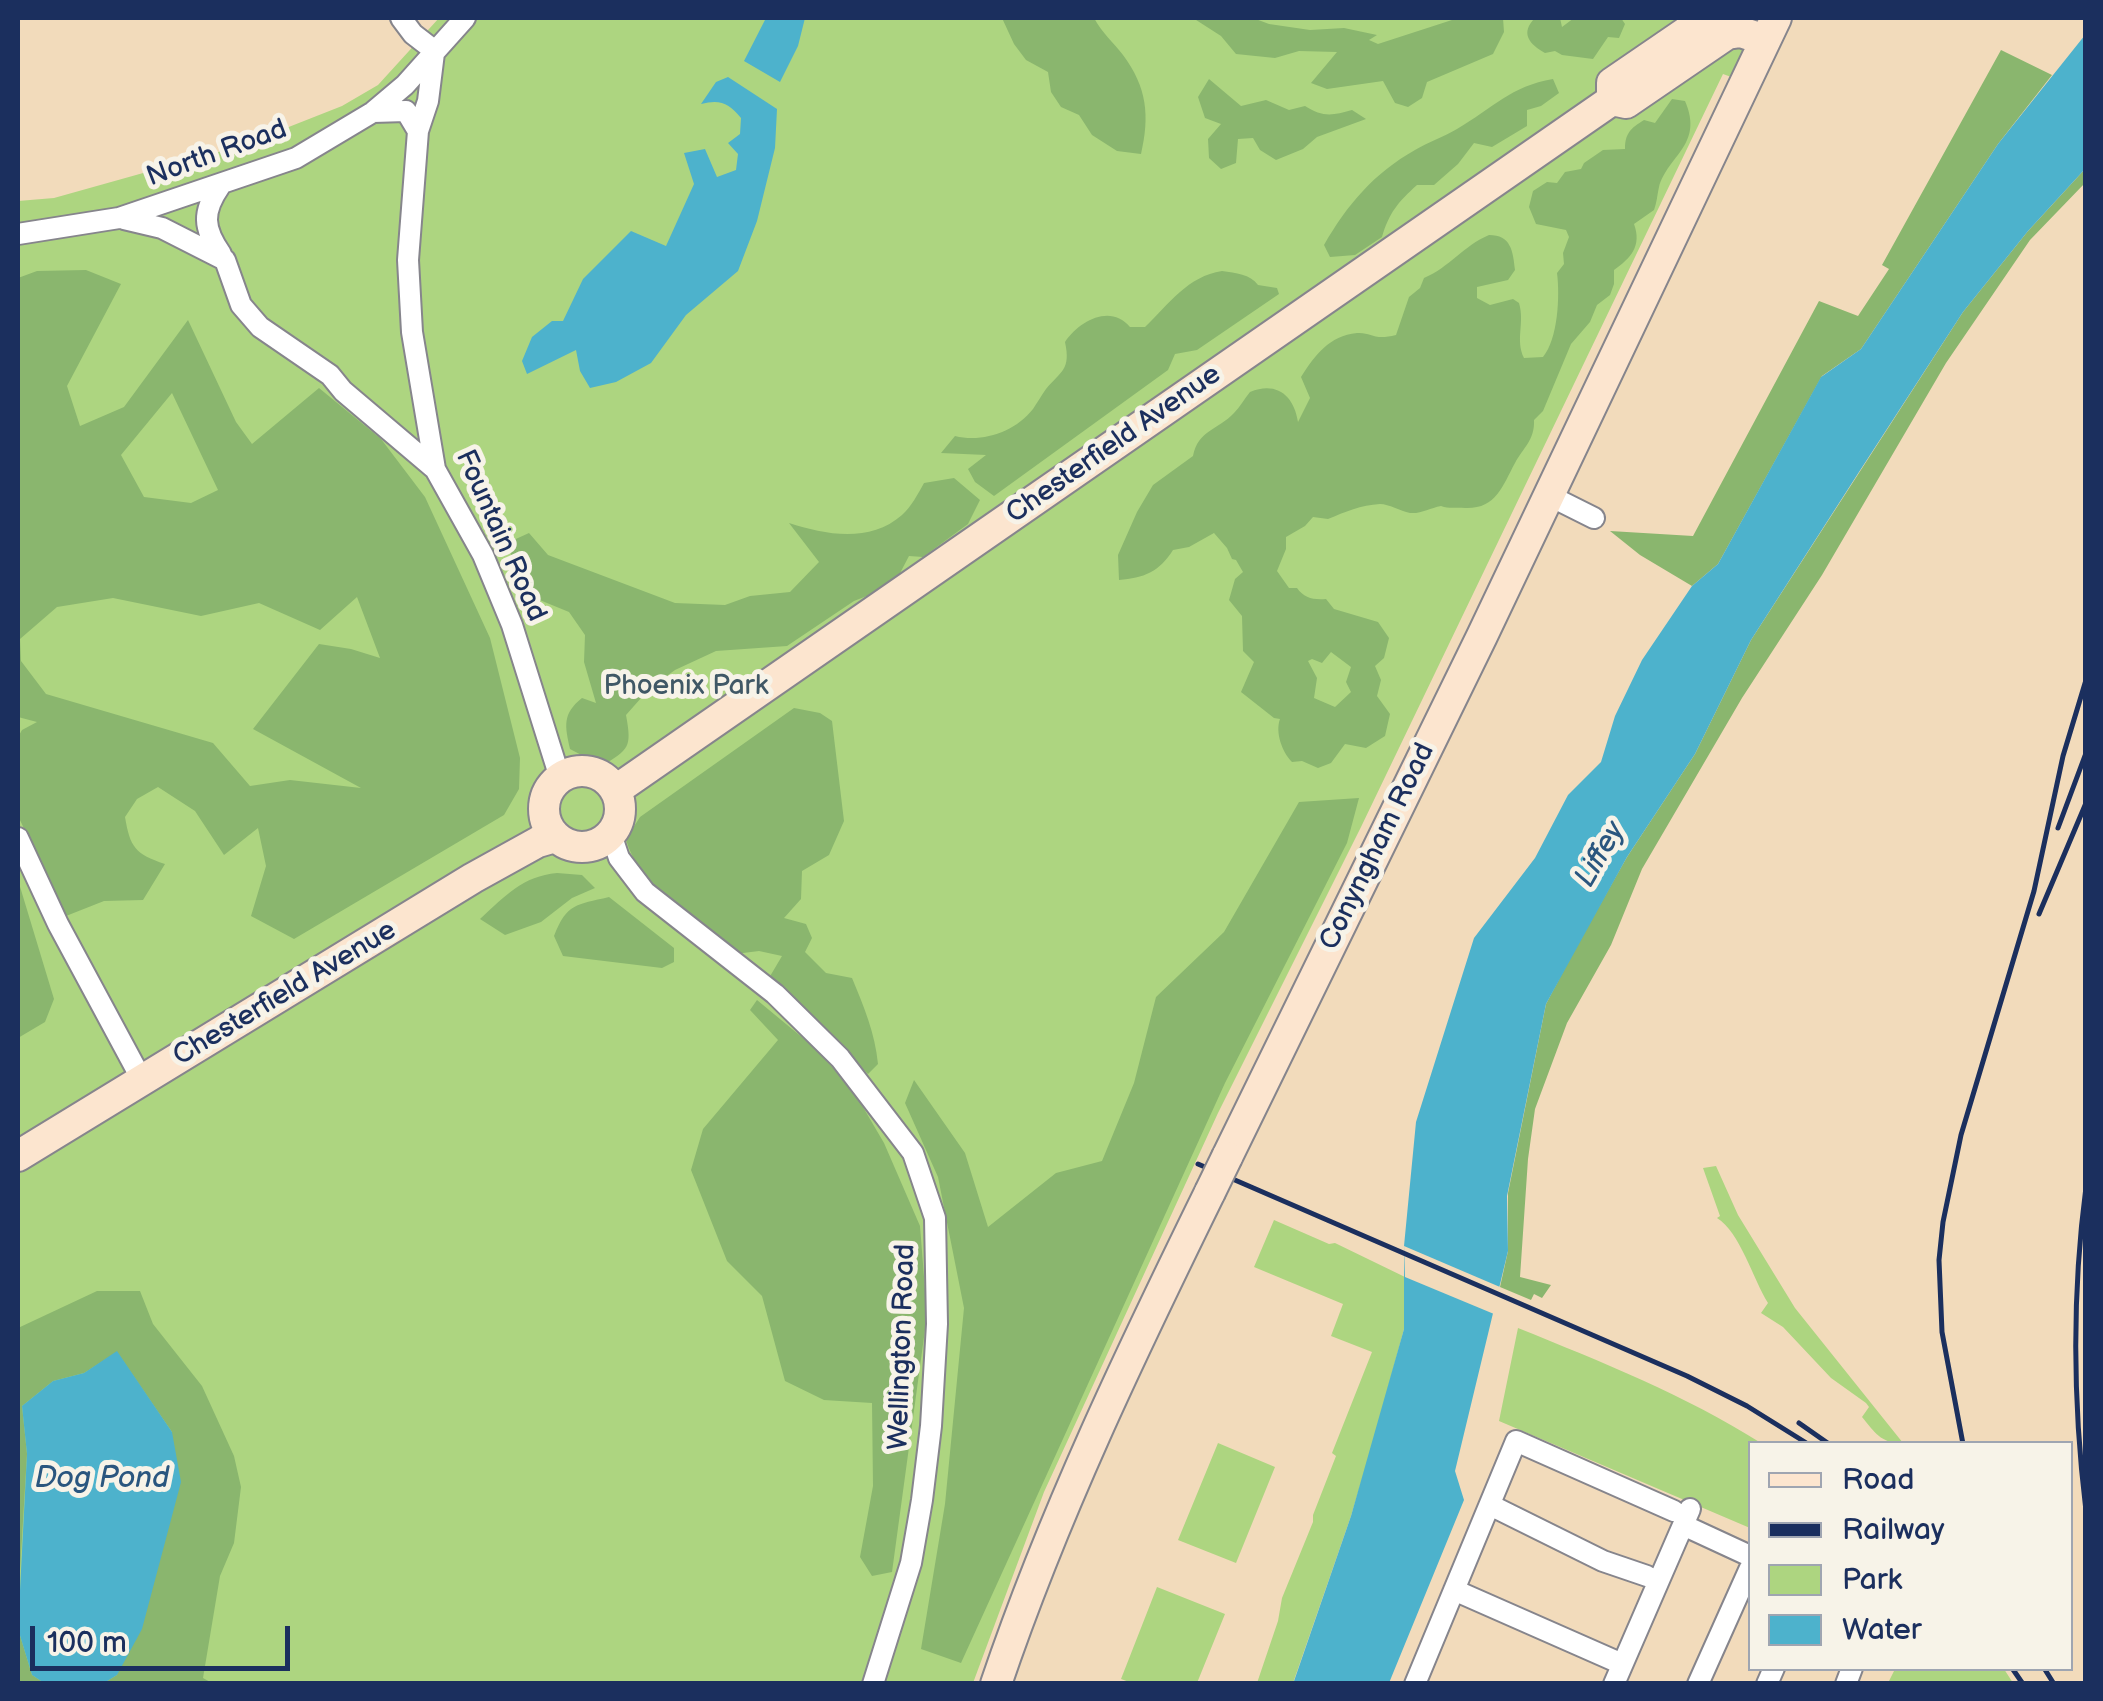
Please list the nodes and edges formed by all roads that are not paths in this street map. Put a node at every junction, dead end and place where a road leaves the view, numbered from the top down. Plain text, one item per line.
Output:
1 (402, 18) edge
2 (464, 18) edge
3 (1706, 18) edge
4 (1771, 29) edge
5 (434, 51) junction
6 (1612, 100) junction
7 (372, 112) junction
8 (418, 130) junction
9 (220, 186) junction
10 (119, 218) junction
11 (18, 234) edge
12 (224, 260) junction
13 (422, 405) junction
14 (390, 430) junction
15 (435, 469) junction
16 (1548, 495) junction
17 (1594, 518) dead end
18 (560, 778) junction
19 (616, 790) junction
20 (611, 834) junction
21 (555, 837) junction
22 (18, 838) edge
23 (142, 1080) junction
24 (18, 1156) edge
25 (1490, 1504) junction
26 (1683, 1515) junction
27 (1748, 1555) edge
28 (1748, 1572) edge
29 (1647, 1576) dead end
30 (1454, 1590) junction
31 (1616, 1677) edge
32 (1417, 1679) edge
33 (873, 1684) edge
34 (996, 1684) edge
35 (1440, 1684) edge
36 (1698, 1684) edge

1 - 5 street
2 - 5 street, North Road
3 - 6 street, Chesterfield Avenue
4 - 6 street, Chesterfield Avenue
4 - 16 street, Conyngham Road
5 - 7 street, North Road
5 - 8 street, Fountain Road
6 - 19 street, Chesterfield Avenue
7 - 8 street
7 - 9 street, North Road
8 - 13 street, Fountain Road
9 - 10 street, North Road
9 - 12 street
10 - 11 street
10 - 12 street
12 - 14 street
13 - 14 street
13 - 15 street, Fountain Road
14 - 15 street
15 - 18 street, Fountain Road
16 - 17 street
16 - 34 street, Conyngham Road, bridge
18 - 19 street
18 - 21 street
19 - 20 street
20 - 21 street
20 - 33 street, Wellington Road
21 - 23 street, Chesterfield Avenue
22 - 23 street
23 - 24 street, Chesterfield Avenue
25 - 26 street
25 - 29 street
25 - 30 street
26 - 27 street
26 - 31 street
28 - 36 street
30 - 31 street
30 - 32 street
32 - 35 street

